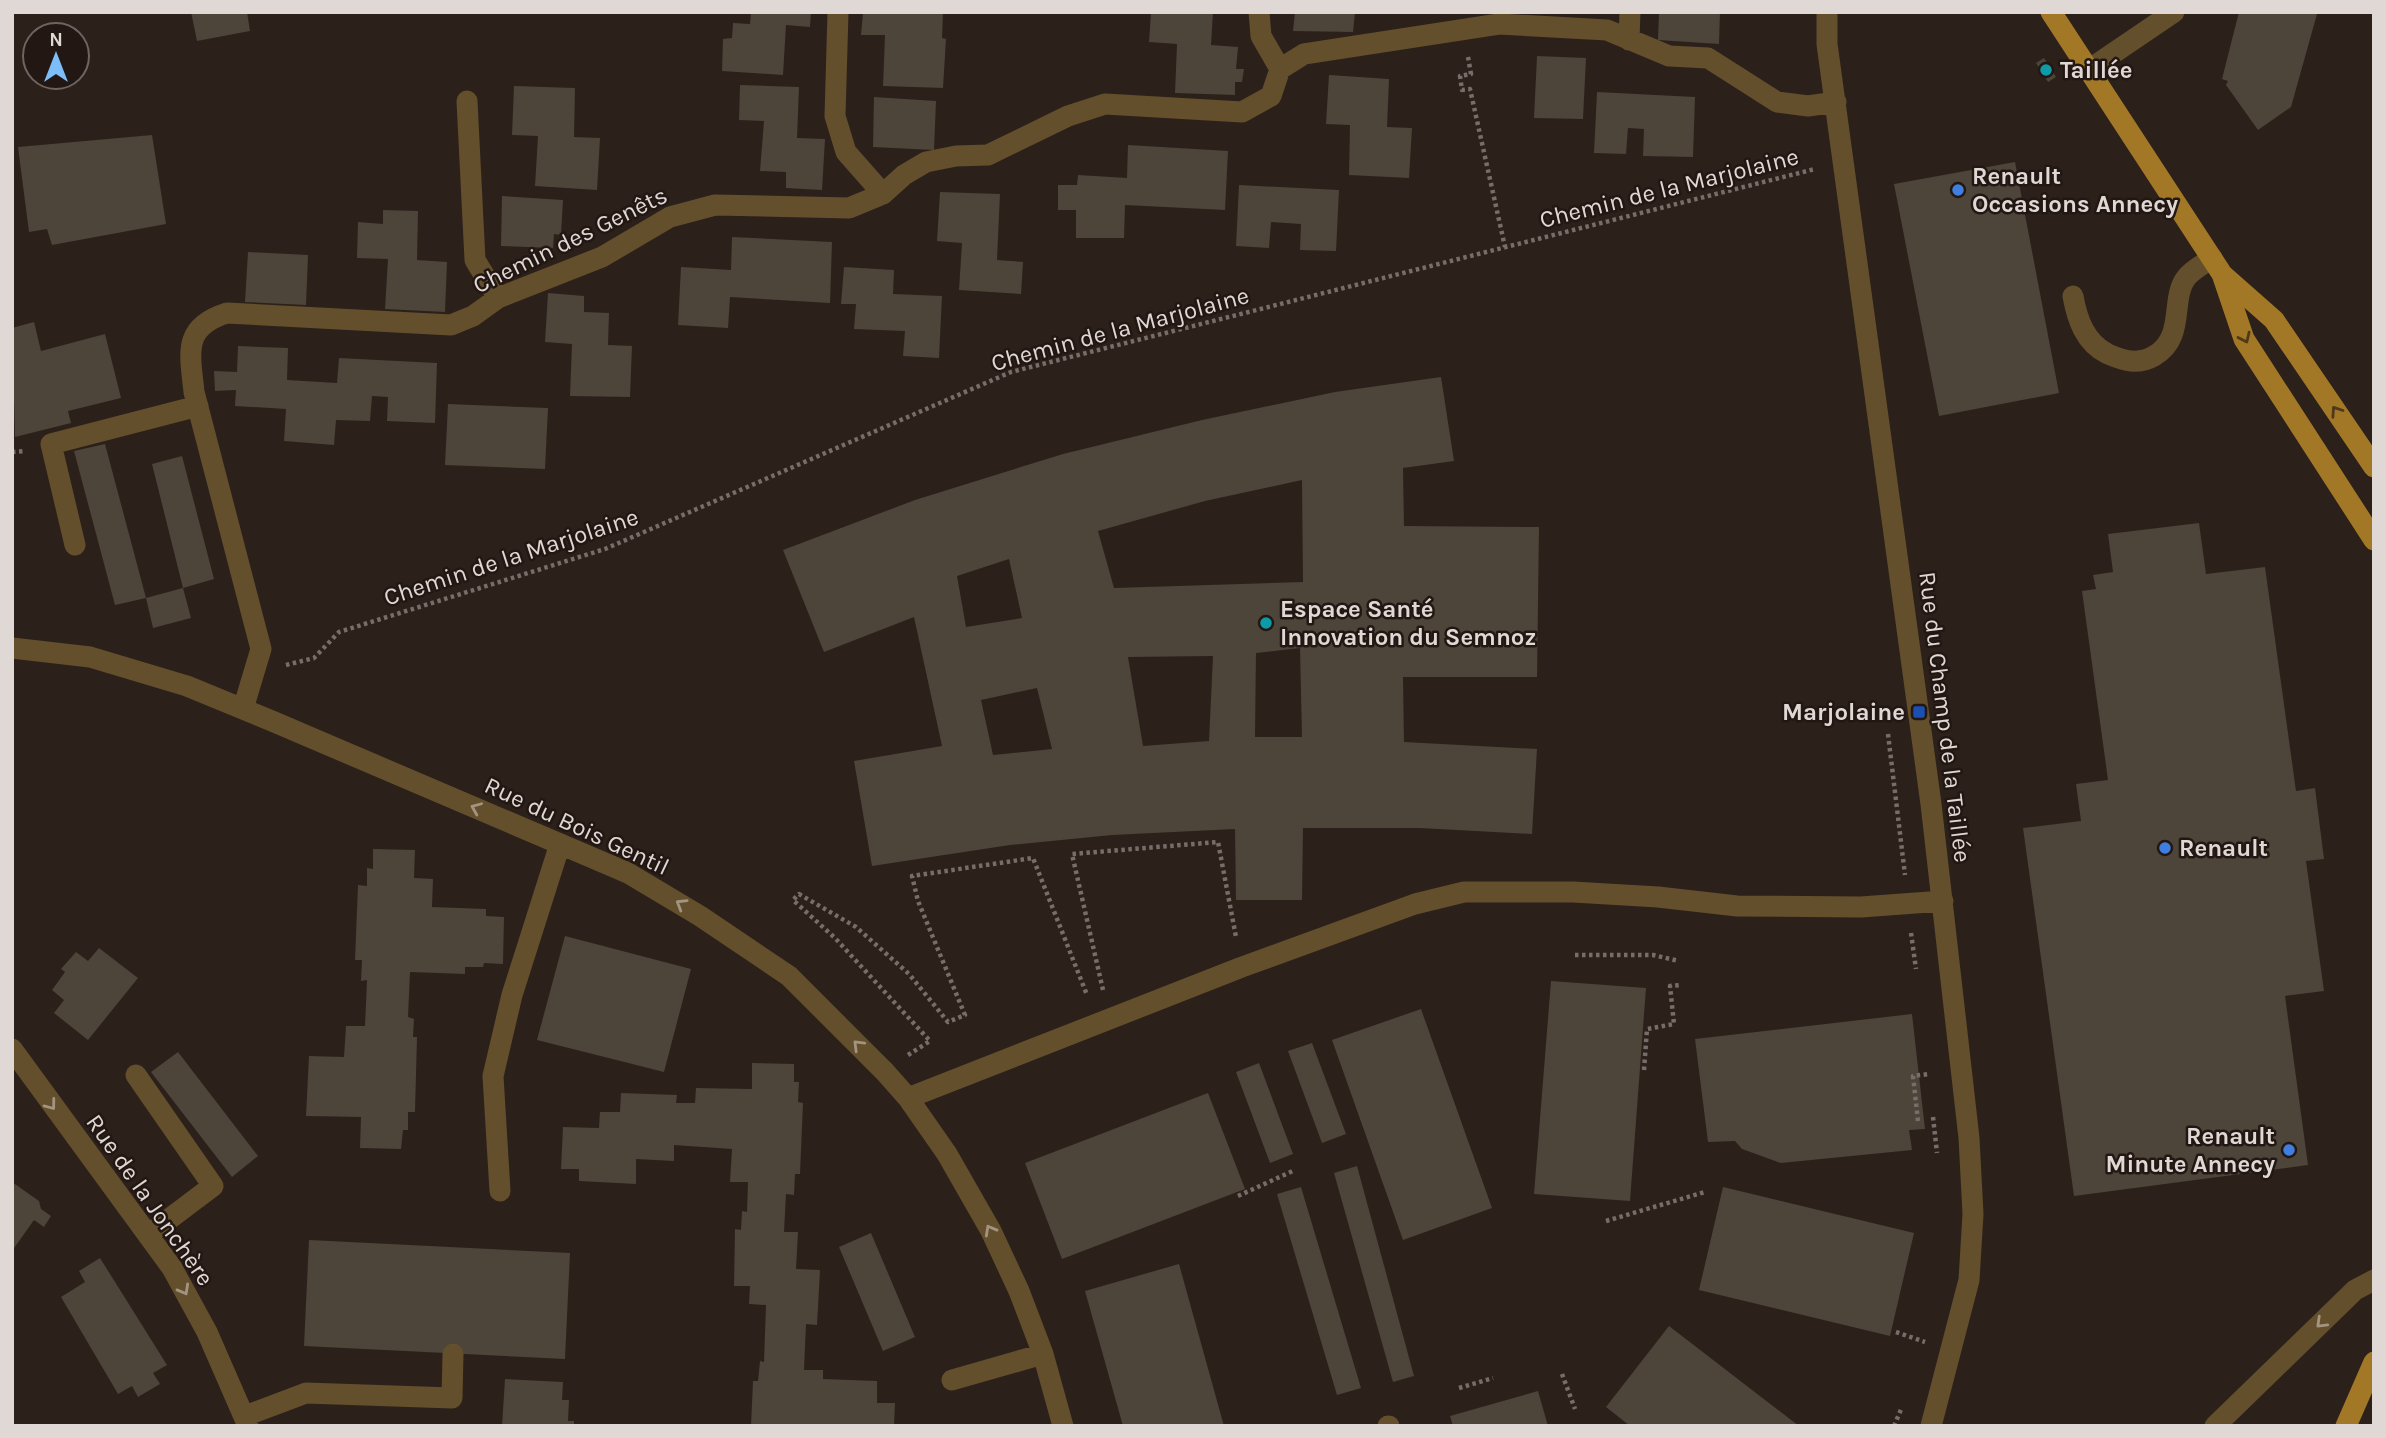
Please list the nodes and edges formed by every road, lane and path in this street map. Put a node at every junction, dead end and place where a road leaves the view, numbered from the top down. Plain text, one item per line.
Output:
1 (838, 12) edge
2 (1259, 12) edge
3 (1630, 12) edge
4 (1827, 12) edge
5 (2051, 12) edge
6 (2174, 12) edge
7 (1462, 30) junction
8 (1629, 40) junction
9 (1280, 69) junction
10 (2090, 69) junction
11 (467, 101) dead end
12 (1836, 102) junction
13 (1844, 162) junction
14 (883, 194) junction
15 (1505, 247) junction
16 (2217, 266) junction
17 (2073, 296) dead end
18 (498, 298) junction
19 (198, 406) junction
20 (2374, 467) edge
21 (2374, 540) edge
22 (75, 545) dead end
23 (12, 648) edge
24 (279, 667) dead end
25 (243, 709) junction
26 (1887, 729) dead end
27 (560, 844) junction
28 (1943, 901) junction
29 (1907, 904) junction
30 (1575, 956) dead end
31 (1679, 961) dead end
32 (1242, 967) junction
33 (1917, 975) dead end
34 (1681, 985) dead end
35 (12, 1049) edge
36 (1927, 1061) dead end
37 (1644, 1070) dead end
38 (885, 1072) junction
39 (1929, 1074) junction
40 (136, 1075) dead end
41 (1930, 1081) dead end
42 (908, 1098) junction
43 (1932, 1107) dead end
44 (1918, 1121) dead end
45 (1937, 1159) dead end
46 (1295, 1170) dead end
47 (500, 1191) dead end
48 (1705, 1192) dead end
49 (1238, 1196) dead end
50 (1606, 1222) dead end
51 (148, 1235) junction
52 (2374, 1280) edge
53 (1930, 1331) dead end
54 (1896, 1332) dead end
55 (1926, 1343) junction
56 (453, 1354) dead end
57 (1043, 1354) junction
58 (1922, 1354) dead end
59 (2374, 1362) edge
60 (1562, 1374) dead end
61 (1493, 1378) dead end
62 (952, 1380) dead end
63 (1459, 1388) dead end
64 (1907, 1396) dead end
65 (1575, 1409) dead end
66 (246, 1421) edge
67 (1063, 1426) edge
68 (1894, 1426) edge
69 (1931, 1426) edge
70 (2215, 1426) edge
71 (2346, 1426) edge

1 - 14 street
2 - 9 street
3 - 8 street
4 - 12 street, Rue du Champ de la Taillée
5 - 10 main road
6 - 10 street
7 - 8 street
7 - 9 street
7 - 15 path
8 - 12 street
9 - 14 street, Chemin des Genêts
10 - 16 main road
11 - 18 street
12 - 13 street, Rue du Champ de la Taillée
13 - 15 path, Chemin de la Marjolaine
13 - 28 street, Rue du Champ de la Taillée
14 - 18 street, Chemin des Genêts
15 - 24 path, Chemin de la Marjolaine
16 - 17 street
20 -> 16 main road
16 -> 21 main road
18 - 19 street, Chemin des Genêts
19 - 22 street
19 - 25 street, Chemin des Genêts
23 - 25 street, Rue du Bois Gentil
27 -> 25 street, Rue du Bois Gentil
26 - 29 path
38 -> 27 street, Rue du Bois Gentil
27 - 47 street
28 - 29 street
28 - 69 street, Rue du Champ de la Taillée
29 - 32 street
29 - 33 path
30 - 31 path
32 - 38 path
32 - 42 street
34 - 37 path
35 -> 51 street, Rue de la Jonchère
36 - 39 path
38 - 42 street, Rue du Bois Gentil
39 - 41 path
39 - 44 path
40 - 51 street
57 -> 42 street, Rue du Bois Gentil
43 - 45 path
46 - 49 path
48 - 50 path
51 -> 66 street, Rue de la Jonchère
52 -> 70 street
53 - 55 path
54 - 55 path
55 - 58 path
56 - 66 street
57 - 62 street
57 - 67 street, Rue du Bois Gentil
59 - 71 main road
60 - 65 path
61 - 63 path
64 - 68 path

